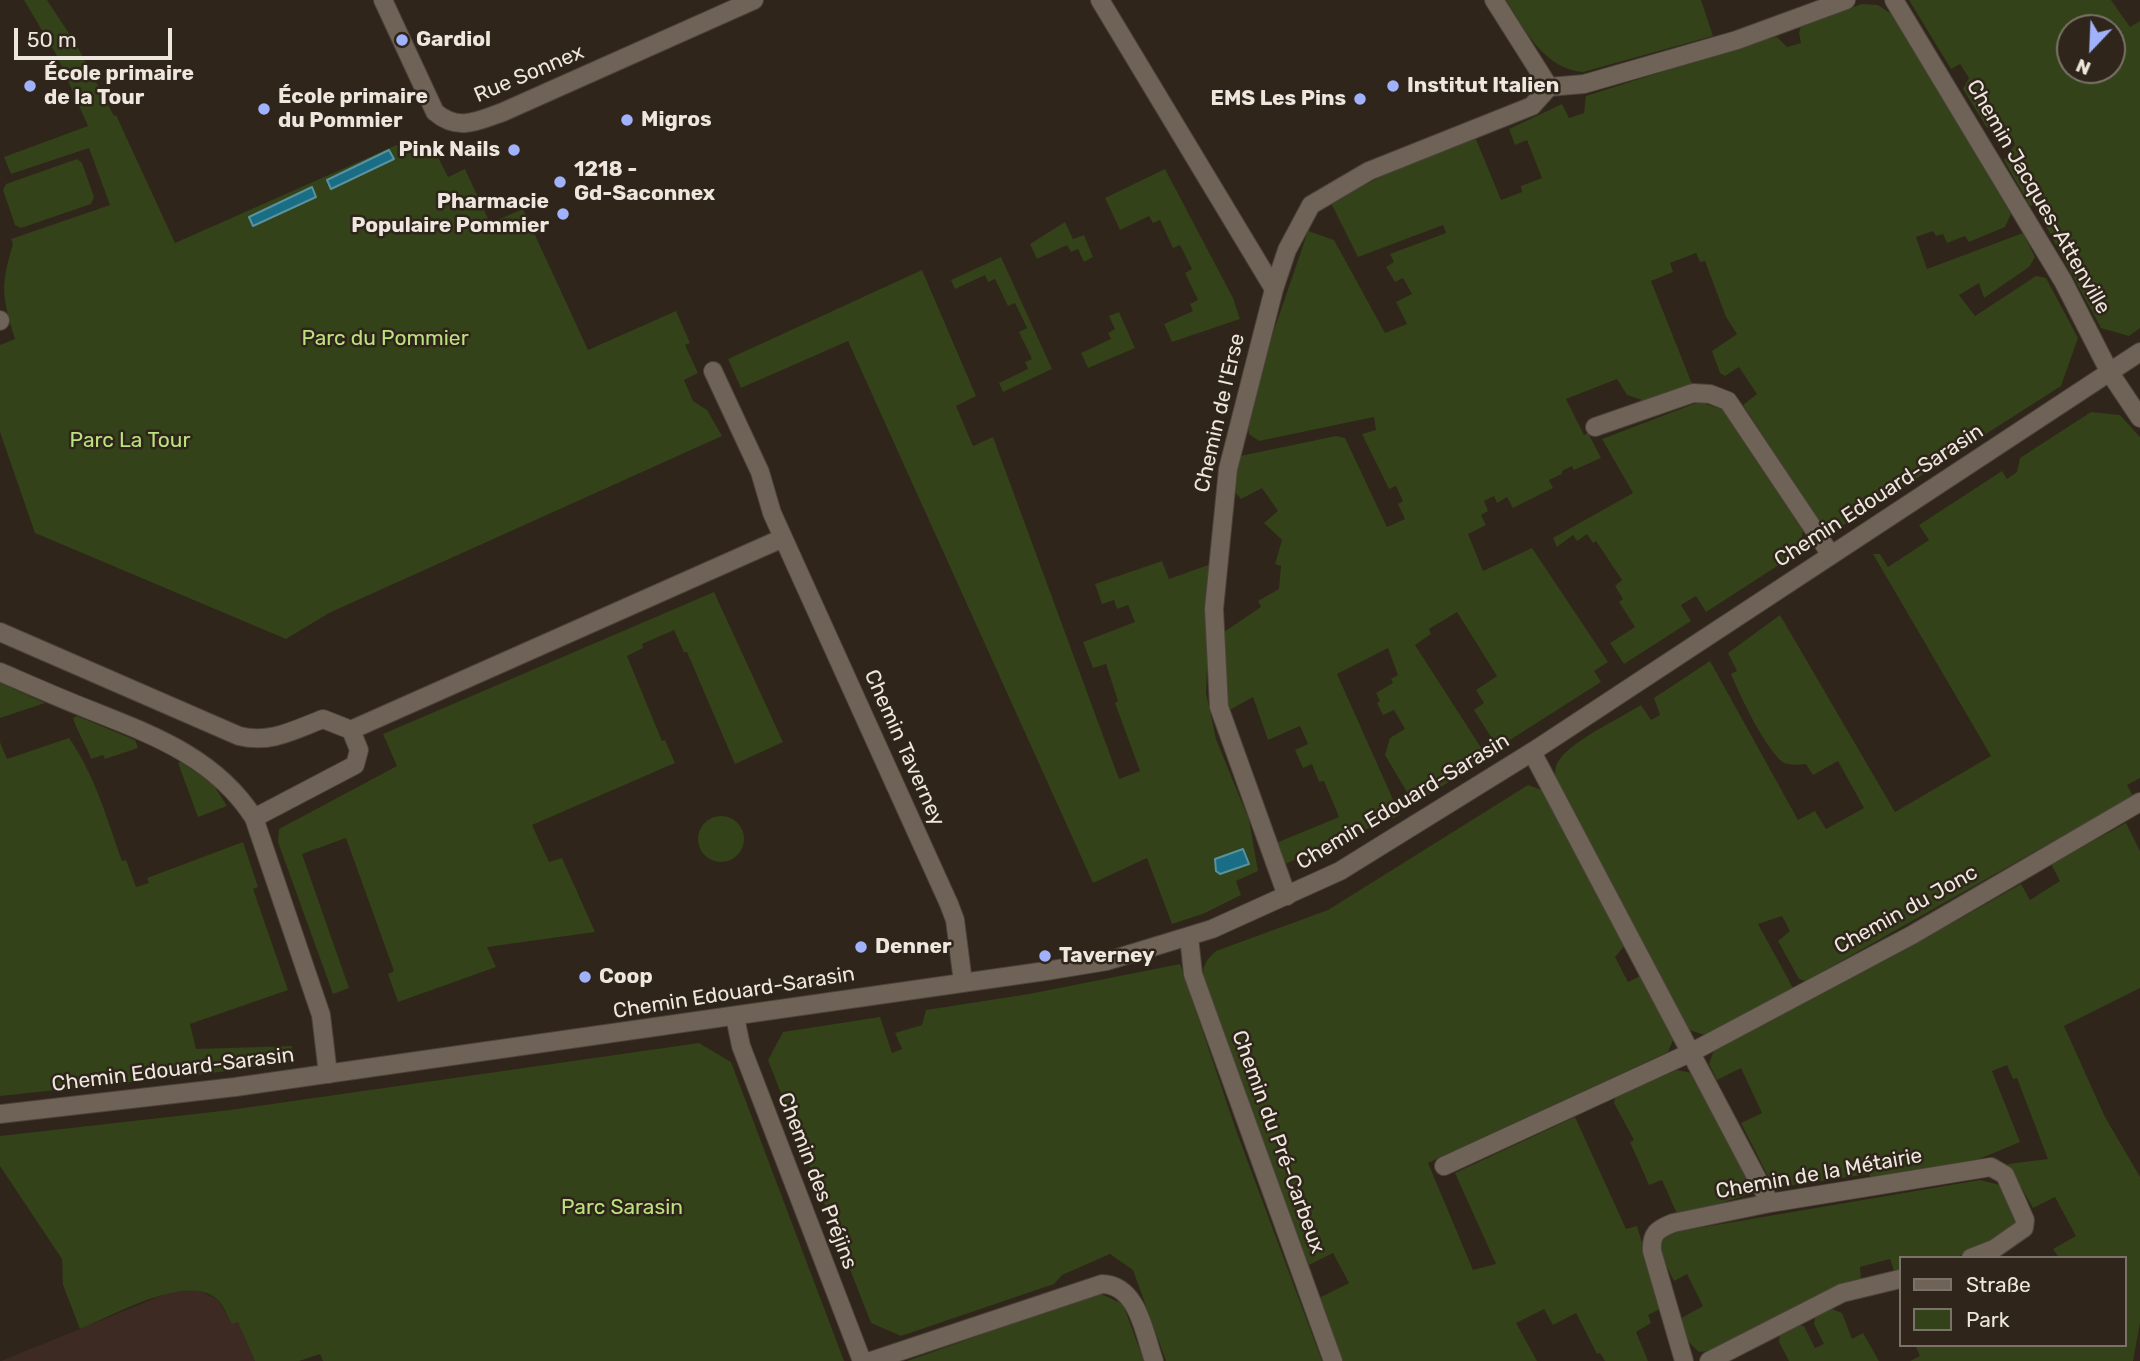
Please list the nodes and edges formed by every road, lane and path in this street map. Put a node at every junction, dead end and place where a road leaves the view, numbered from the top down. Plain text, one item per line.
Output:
1 (383, 0) edge
2 (754, 0) edge
3 (1100, 0) edge
4 (1494, 0) edge
5 (1846, 0) edge
6 (1894, 0) edge
7 (1549, 87) junction
8 (1274, 289) junction
9 (2140, 352) edge
10 (713, 371) dead end
11 (2110, 373) junction
12 (2140, 418) edge
13 (1595, 427) dead end
14 (783, 538) junction
15 (1831, 555) junction
16 (0, 632) edge
17 (0, 672) edge
18 (351, 730) junction
19 (1532, 752) junction
20 (2140, 802) edge
21 (254, 818) junction
22 (1287, 896) junction
23 (1189, 937) junction
24 (963, 982) junction
25 (735, 1017) junction
26 (1692, 1052) junction
27 (328, 1074) junction
28 (0, 1114) edge
29 (1444, 1166) dead end
30 (1770, 1203) junction
31 (1976, 1256) edge
32 (1898, 1279) edge
33 (862, 1361) edge
34 (871, 1361) edge
35 (1154, 1361) edge
36 (1333, 1361) edge
37 (1684, 1361) edge
38 (1709, 1361) edge

1 - 2 street, Rue Sonnex
3 - 8 street
4 - 7 street
5 - 7 street
6 - 11 street, Chemin Jacques-Attenville
7 - 8 street, Chemin de l'Erse
8 - 22 street, Chemin de l'Erse
9 - 11 street, Chemin Edouard-Sarasin
10 - 14 street, Chemin Taverney
11 - 12 street, Chemin Jacques-Attenville
11 - 15 street, Chemin Edouard-Sarasin
13 - 15 street
14 - 18 street
14 - 24 street, Chemin Taverney
15 - 19 street, Chemin Edouard-Sarasin
16 - 18 street
17 - 21 street
18 - 21 street
19 - 22 street, Chemin Edouard-Sarasin
19 - 26 street
20 - 26 street, Chemin du Jonc
21 - 27 street
22 - 23 street, Chemin Edouard-Sarasin
23 - 24 street, Chemin Edouard-Sarasin
23 - 36 street, Chemin du Pré-Carbeux
24 - 25 street, Chemin Edouard-Sarasin
25 - 27 street, Chemin Edouard-Sarasin
25 - 33 street, Chemin des Préjins
26 - 29 street, Chemin du Jonc
26 - 30 street
27 - 28 street, Chemin Edouard-Sarasin
30 - 31 street, Chemin de la Métairie
30 - 37 street, Chemin de la Métairie
32 - 38 street
34 - 35 street

